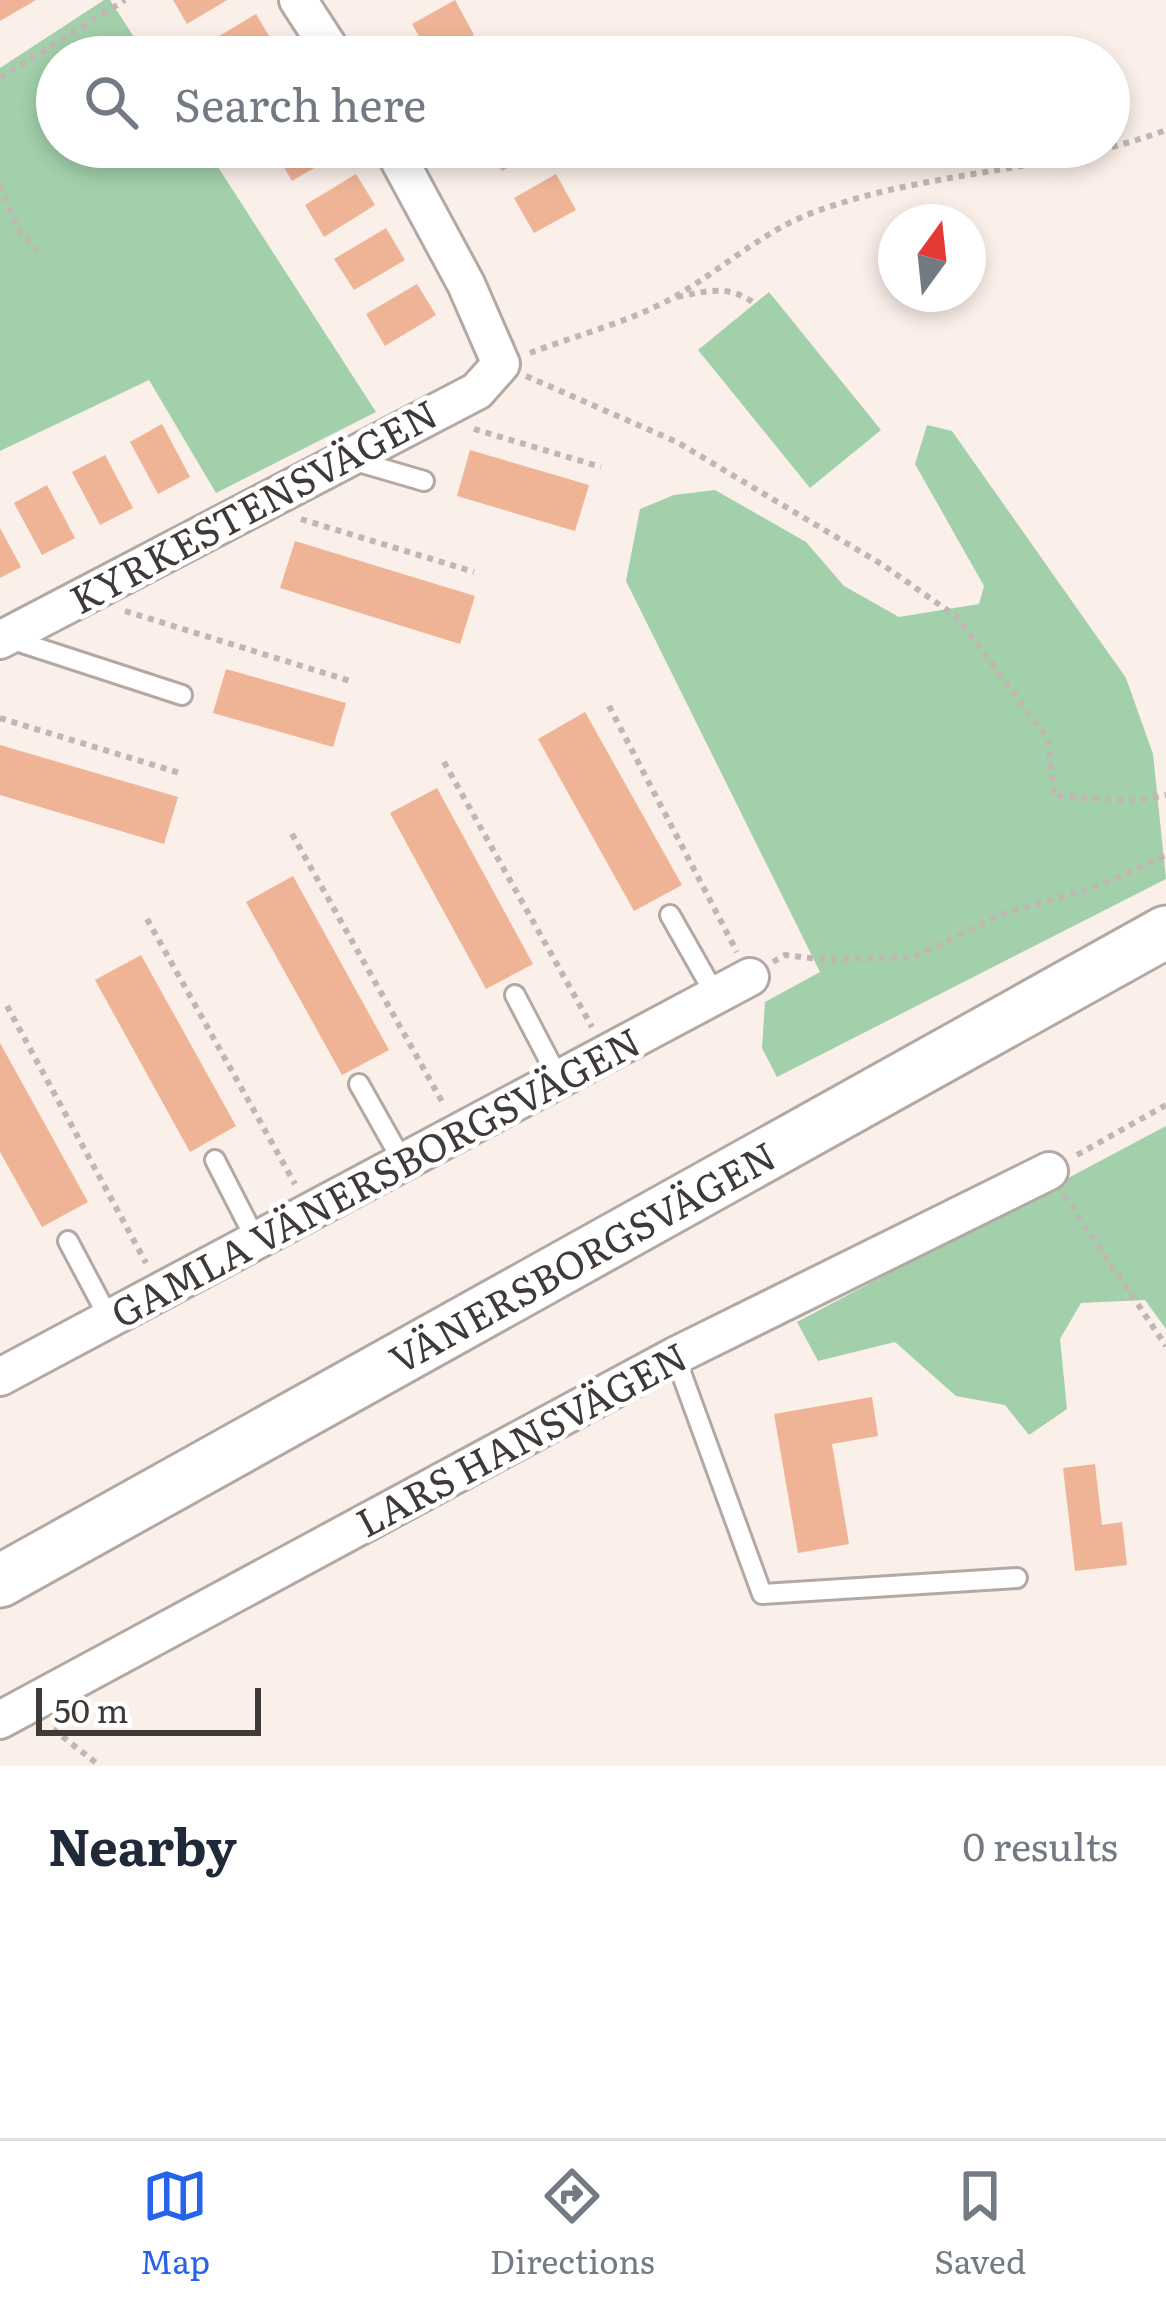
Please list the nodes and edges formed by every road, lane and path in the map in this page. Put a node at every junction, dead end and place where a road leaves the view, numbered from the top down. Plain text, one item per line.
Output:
1 (125, 0) edge
2 (298, 0) edge
3 (67, 36) edge
4 (321, 36) edge
5 (36, 56) edge
6 (0, 78) edge
7 (1166, 130) edge
8 (1130, 140) edge
9 (403, 168) edge
10 (1015, 168) edge
11 (0, 184) edge
12 (39, 252) dead end
13 (674, 298) junction
14 (754, 304) dead end
15 (501, 364) junction
16 (430, 415) junction
17 (347, 459) junction
18 (601, 467) dead end
19 (424, 481) dead end
20 (257, 506) junction
21 (474, 572) dead end
22 (82, 598) junction
23 (3, 639) edge
24 (350, 681) dead end
25 (182, 694) dead end
26 (609, 706) dead end
27 (0, 718) edge
28 (444, 761) dead end
29 (179, 773) dead end
30 (1166, 795) edge
31 (292, 834) dead end
32 (1166, 855) edge
33 (670, 915) dead end
34 (147, 919) dead end
35 (1165, 932) edge
36 (750, 977) junction
37 (515, 995) dead end
38 (716, 996) junction
39 (7, 1006) dead end
40 (608, 1056) junction
41 (560, 1081) junction
42 (359, 1084) dead end
43 (1166, 1105) edge
44 (460, 1135) junction
45 (215, 1160) dead end
46 (404, 1164) junction
47 (1048, 1171) junction
48 (311, 1214) junction
49 (68, 1241) dead end
50 (257, 1242) junction
51 (161, 1292) junction
52 (110, 1320) junction
53 (1166, 1346) edge
54 (675, 1356) junction
55 (0, 1377) edge
56 (0, 1543) edge
57 (1017, 1578) dead end
58 (0, 1581) edge
59 (13, 1714) edge
60 (100, 1766) edge

1 - 3 path
2 - 4 street
5 - 6 path
7 - 8 path
9 - 15 street
10 - 13 path
11 - 12 path
13 - 14 path
13 - 15 path
15 - 16 street, KYRKESTENSVÄGEN
15 - 30 path
16 - 17 street, KYRKESTENSVÄGEN
16 - 18 path
17 - 19 lane
17 - 20 street, KYRKESTENSVÄGEN
20 - 21 path
20 - 22 street, KYRKESTENSVÄGEN
22 - 23 street, KYRKESTENSVÄGEN
22 - 24 path
23 - 25 lane
26 - 36 path
27 - 29 path
28 - 40 path
31 - 44 path
32 - 36 path
33 - 38 lane
34 - 48 path
35 - 56 main road, VÄNERSBORGSVÄGEN
35 - 58 main road, VÄNERSBORGSVÄGEN
36 - 38 street, GAMLA VÄNERSBORGSVÄGEN
37 - 41 lane
38 - 40 street, GAMLA VÄNERSBORGSVÄGEN
39 - 51 path
40 - 41 street, GAMLA VÄNERSBORGSVÄGEN
41 - 44 street, GAMLA VÄNERSBORGSVÄGEN
42 - 46 lane
43 - 47 path
44 - 46 street, GAMLA VÄNERSBORGSVÄGEN
45 - 50 lane
46 - 48 street, GAMLA VÄNERSBORGSVÄGEN
47 - 53 path
47 - 54 street, LARS HANSVÄGEN
48 - 50 street, GAMLA VÄNERSBORGSVÄGEN
49 - 52 lane
50 - 51 street, GAMLA VÄNERSBORGSVÄGEN
51 - 52 street, GAMLA VÄNERSBORGSVÄGEN
52 - 55 street, GAMLA VÄNERSBORGSVÄGEN
54 - 57 lane
54 - 59 street, LARS HANSVÄGEN
59 - 60 path

